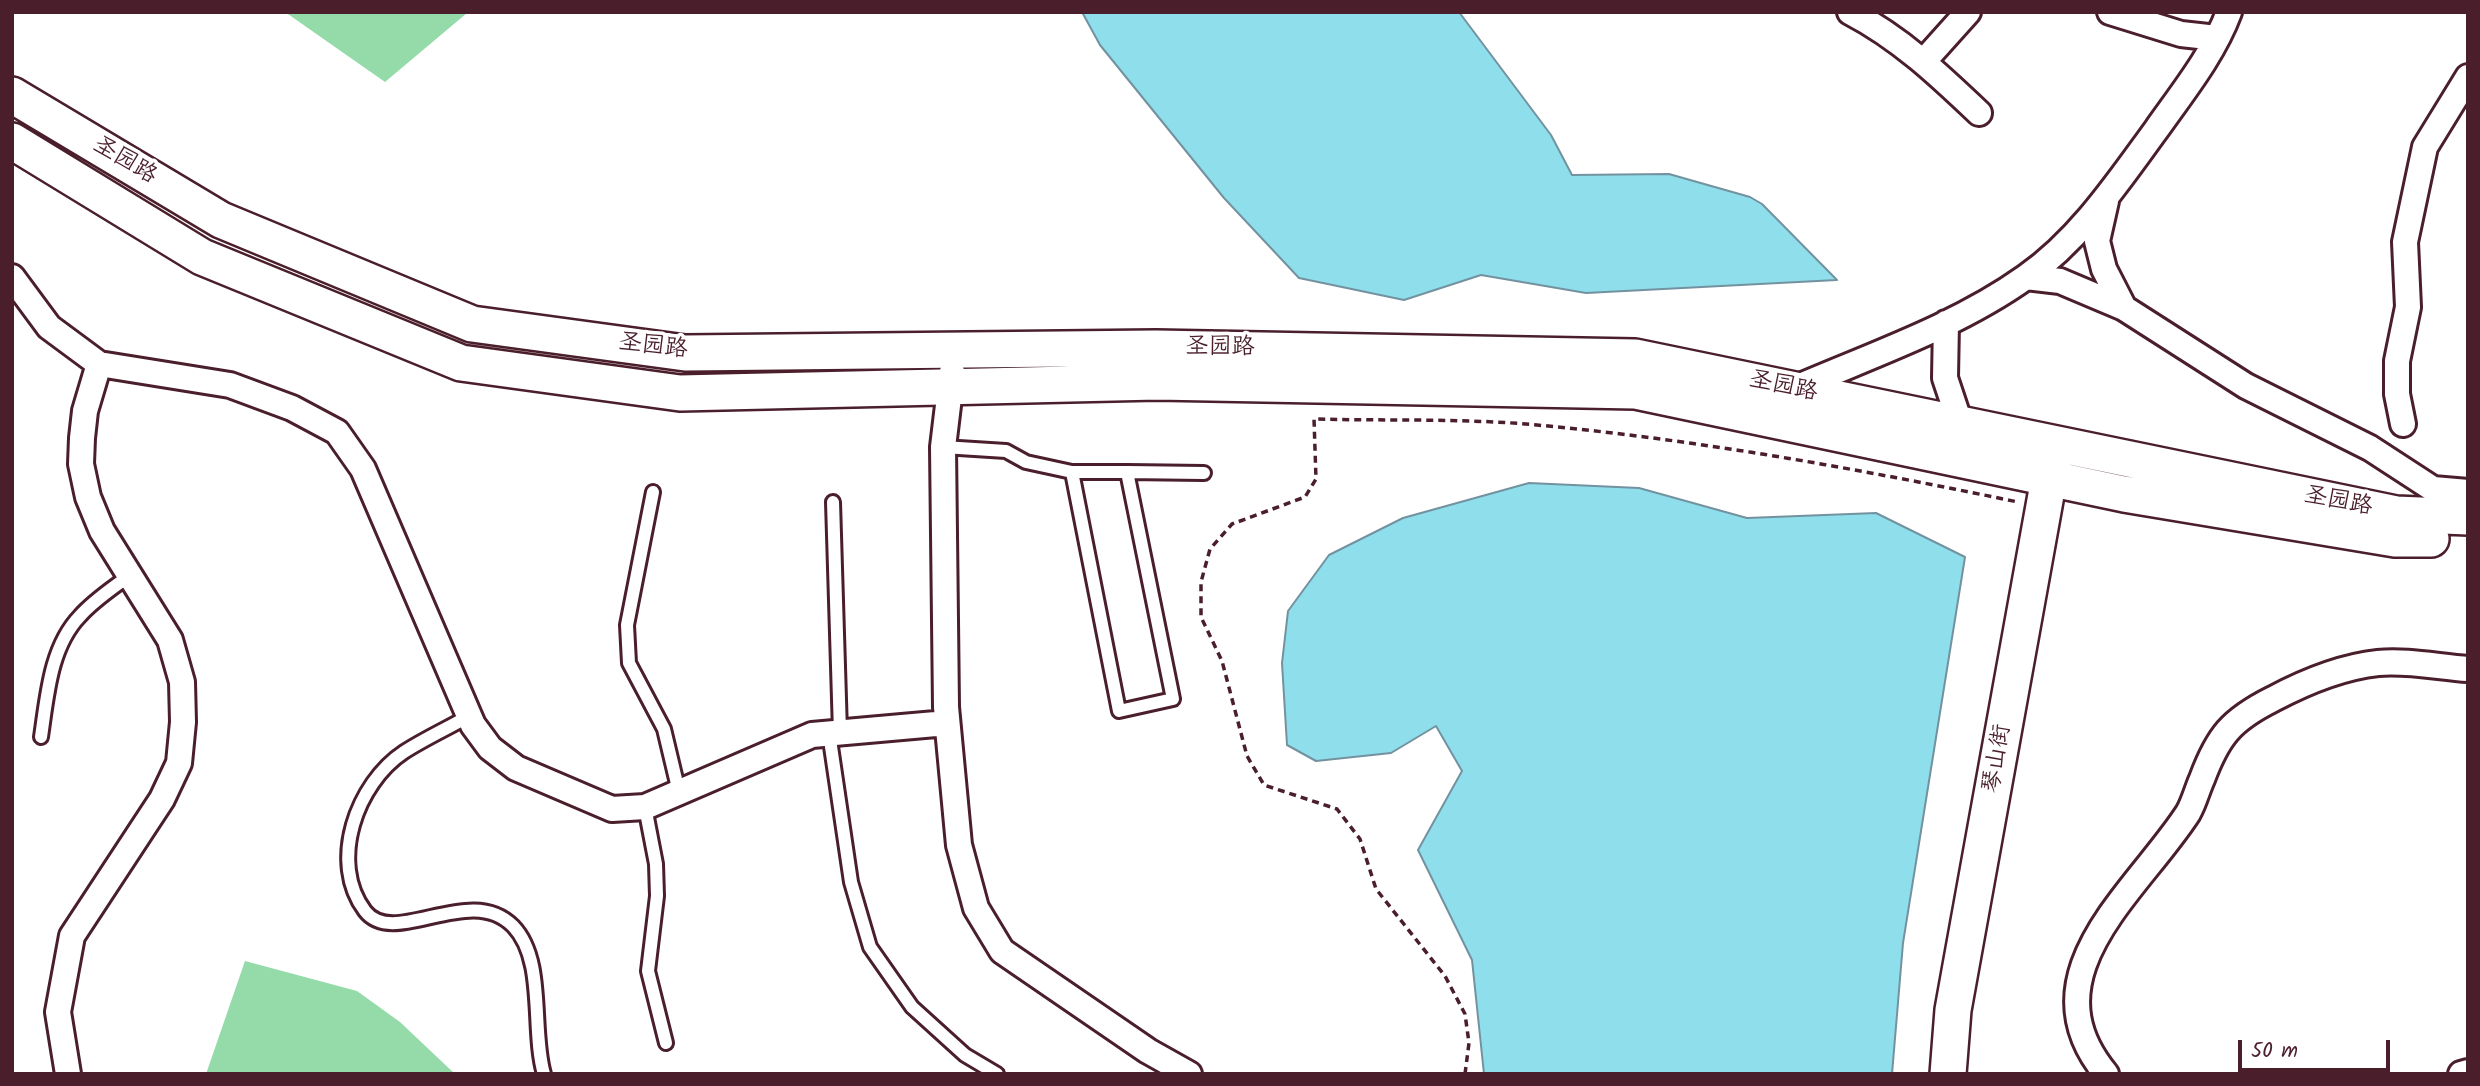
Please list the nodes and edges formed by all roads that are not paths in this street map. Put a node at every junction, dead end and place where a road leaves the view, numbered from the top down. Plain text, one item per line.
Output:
1 (1850, 12) edge
2 (1968, 12) edge
3 (2229, 12) edge
4 (2114, 13) edge
5 (2217, 38) junction
6 (1924, 61) junction
7 (2468, 77) edge
8 (12, 95) edge
9 (1979, 113) dead end
10 (12, 141) edge
11 (2107, 197) junction
12 (2026, 276) junction
13 (12, 277) edge
14 (2124, 308) junction
15 (1946, 323) junction
16 (953, 350) junction
17 (99, 364) junction
18 (951, 387) junction
19 (1791, 390) junction
20 (2403, 424) dead end
21 (1961, 426) junction
22 (943, 447) junction
23 (1072, 472) junction
24 (1127, 472) junction
25 (1204, 473) dead end
26 (2050, 477) junction
27 (653, 492) dead end
28 (2468, 492) edge
29 (832, 502) dead end
30 (2468, 517) edge
31 (2468, 540) edge
32 (130, 575) junction
33 (2468, 669) edge
34 (469, 716) junction
35 (947, 723) junction
36 (835, 732) junction
37 (41, 737) dead end
38 (679, 792) junction
39 (645, 807) junction
40 (666, 1043) dead end
41 (2468, 1072) edge
42 (68, 1074) edge
43 (544, 1074) edge
44 (997, 1074) edge
45 (1189, 1074) edge
46 (1948, 1074) edge
47 (2106, 1074) edge
48 (2461, 1074) edge

1 - 6 street
2 - 6 street
3 - 5 street
4 - 5 street
5 - 11 street
6 - 9 street
7 - 20 street
8 - 16 street, 圣园路
10 - 18 street, 圣园路
11 - 12 street
11 - 14 street
12 - 14 street
12 - 15 street
13 - 17 street
14 - 28 street
15 - 19 street
15 - 21 street
16 - 18 street
16 - 19 street, 圣园路
17 - 32 street
17 - 34 street
18 - 22 street
18 - 26 street, 圣园路
19 - 21 street, 圣园路
21 - 26 street, 圣园路
22 - 23 lane
22 - 35 street
23 - 24 lane
23 - 24 lane
24 - 25 lane
26 - 30 street, 圣园路
26 - 31 street, 圣园路
26 - 46 street, 琴山街
27 - 38 lane
29 - 36 lane
32 - 37 lane
32 - 42 street
33 - 47 street
34 - 39 street
34 - 43 lane
35 - 36 street
35 - 45 street
36 - 38 street
36 - 44 lane
38 - 39 street
39 - 40 lane
41 - 48 street

